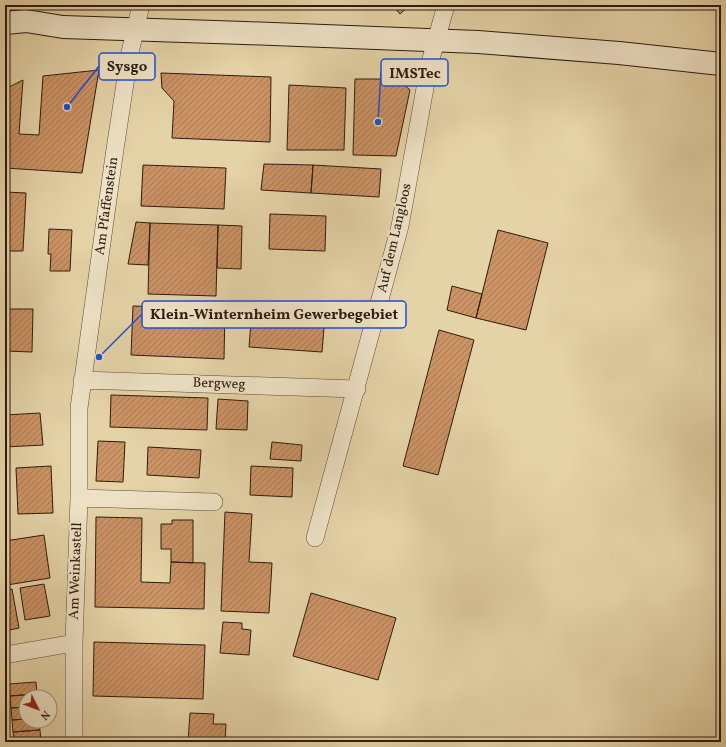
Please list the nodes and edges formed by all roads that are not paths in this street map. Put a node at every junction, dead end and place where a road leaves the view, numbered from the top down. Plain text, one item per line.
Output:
1 (140, 5) edge
2 (446, 5) edge
3 (5, 23) edge
4 (63, 27) junction
5 (135, 30) junction
6 (5, 35) edge
7 (436, 40) junction
8 (721, 64) edge
9 (82, 380) junction
10 (357, 389) junction
11 (79, 408) joint
12 (79, 498) junction
13 (214, 502) dead end
14 (315, 538) dead end
15 (74, 643) junction
16 (5, 655) edge
17 (74, 742) edge

1 - 5 street, Am Pfaffenstein
2 - 7 street, Auf dem Langloos
3 - 4 main road
4 - 5 main road
4 - 6 main road
5 - 7 main road
5 - 9 street, Am Pfaffenstein
7 - 8 main road
7 - 10 street, Auf dem Langloos
9 - 10 street, Bergweg
9 - 11 street, Am Pfaffenstein
10 - 14 street, Auf dem Langloos
11 - 12 street, Am Weinkastell
12 - 13 street
12 - 15 street, Am Weinkastell
15 - 16 street
15 - 17 street, Am Weinkastell

